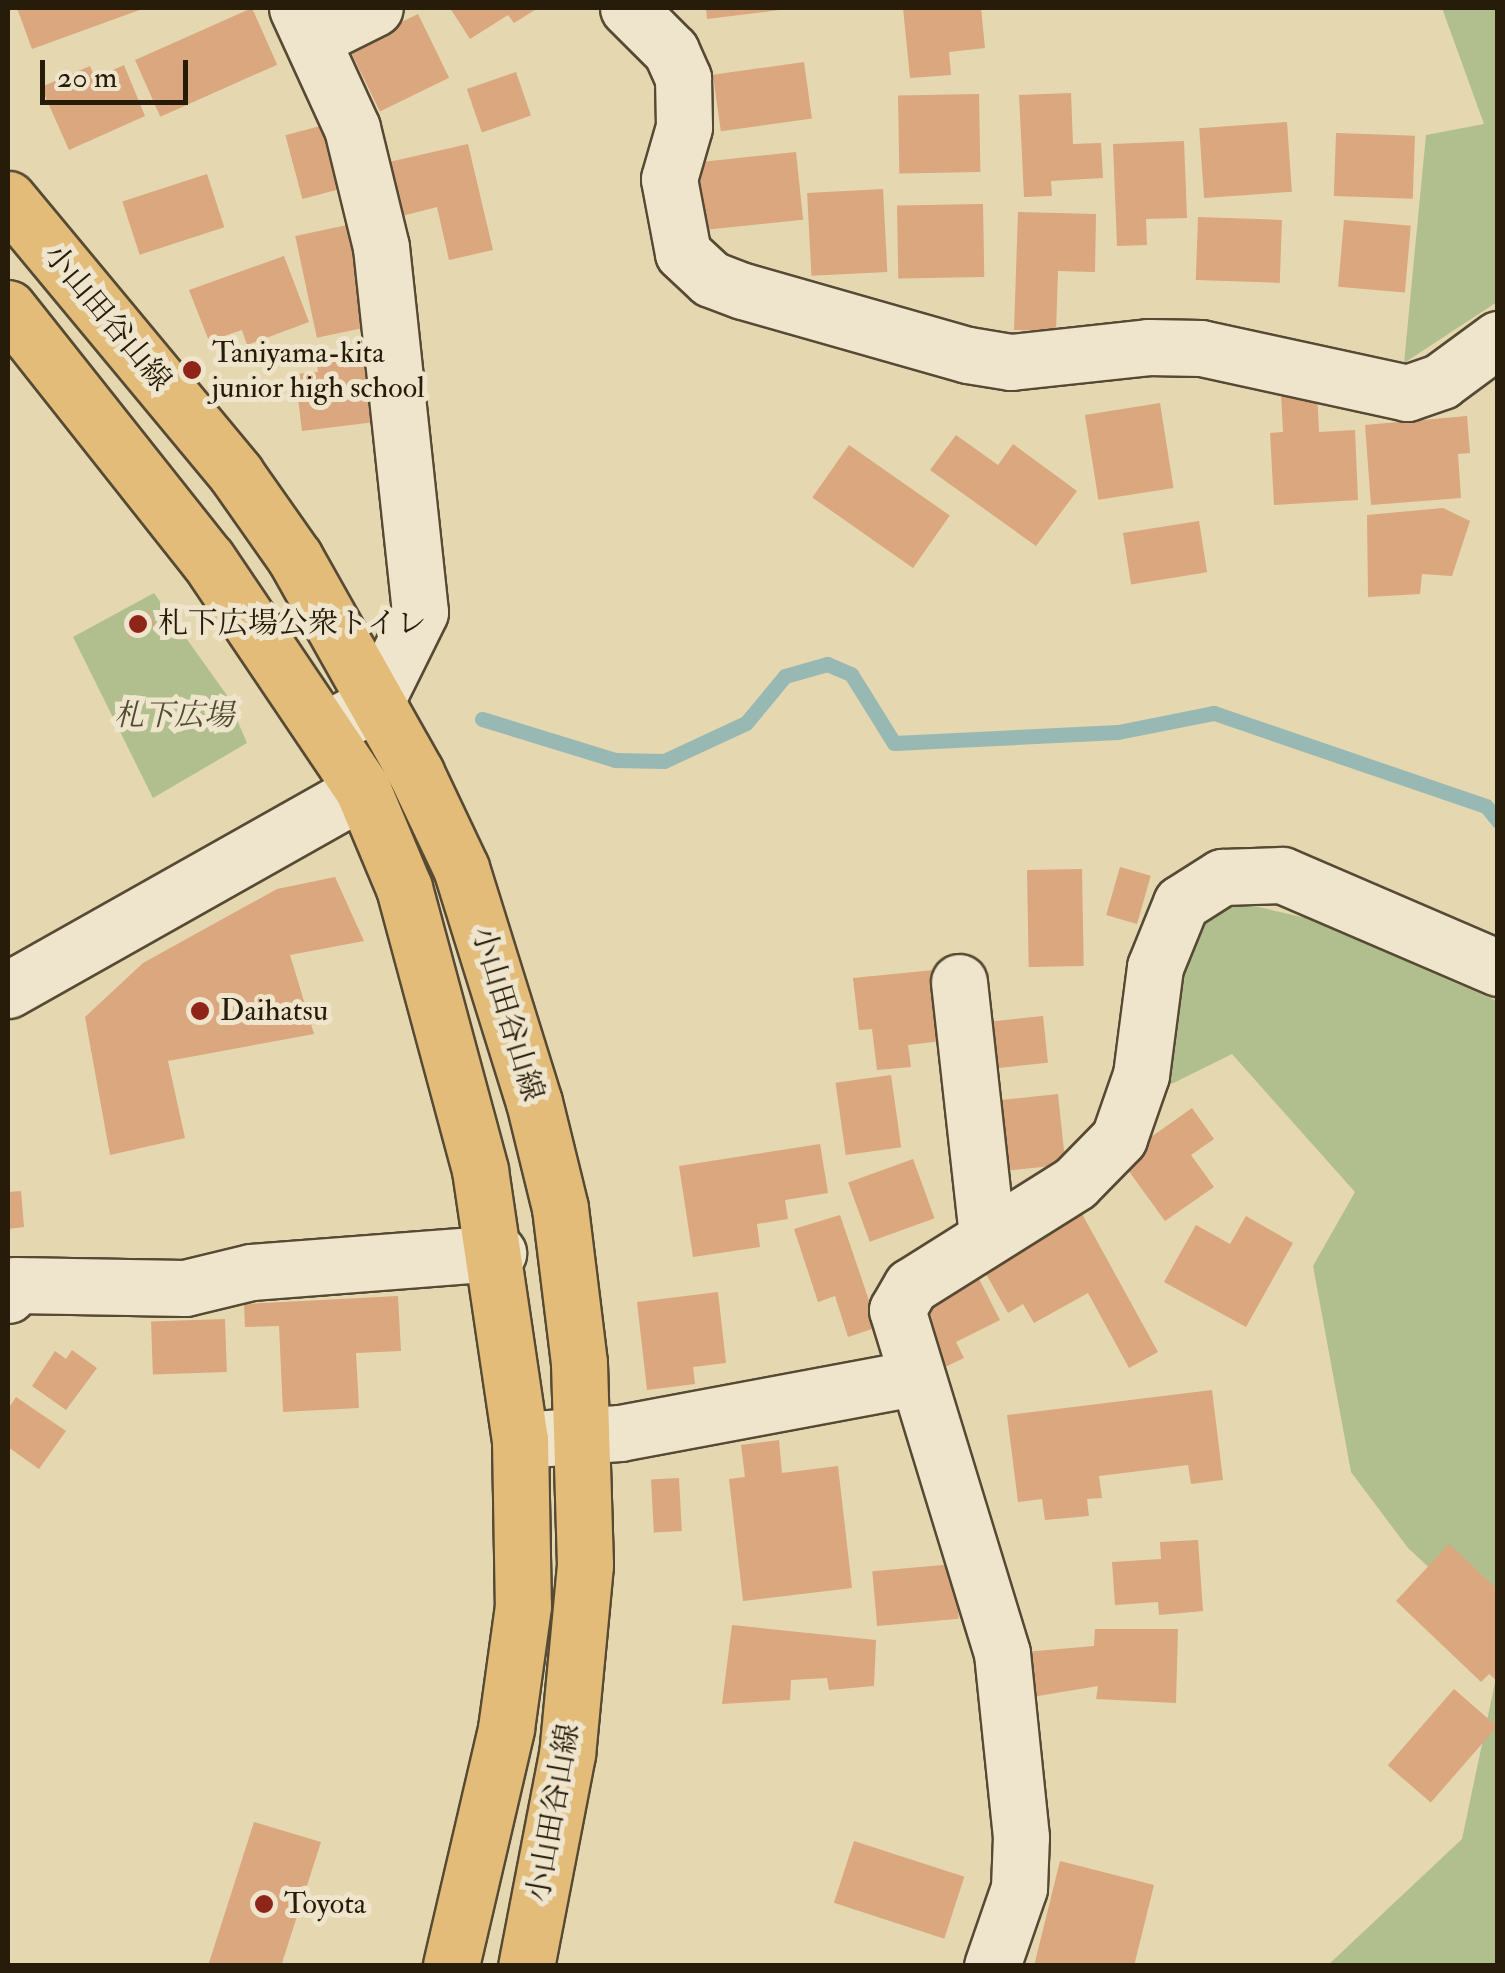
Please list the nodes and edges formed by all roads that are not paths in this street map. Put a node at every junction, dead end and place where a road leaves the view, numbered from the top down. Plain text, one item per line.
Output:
1 (374, 8) edge
2 (628, 8) edge
3 (305, 23) edge
4 (8, 199) edge
5 (8, 308) edge
6 (1498, 339) edge
7 (375, 703) junction
8 (325, 730) junction
9 (363, 790) junction
10 (1498, 968) edge
11 (959, 982) dead end
12 (8, 990) edge
13 (987, 1236) junction
14 (498, 1253) junction
15 (8, 1295) edge
16 (914, 1378) junction
17 (585, 1436) junction
18 (520, 1440) junction
19 (451, 1966) edge
20 (526, 1966) edge
21 (992, 1966) edge

1 - 3 street
2 - 6 street
3 - 7 street
4 - 7 main road, 小山田谷山線
5 - 8 main road, 小山田谷山線
7 - 8 street
7 - 17 main road, 小山田谷山線
8 - 9 main road, 小山田谷山線
9 - 12 street
9 - 14 main road, 小山田谷山線
10 - 13 street
11 - 13 street
13 - 16 street
14 - 15 street
14 - 18 main road, 小山田谷山線
16 - 17 street
16 - 21 street
17 - 18 street
17 - 20 main road, 小山田谷山線
18 - 19 main road, 小山田谷山線

